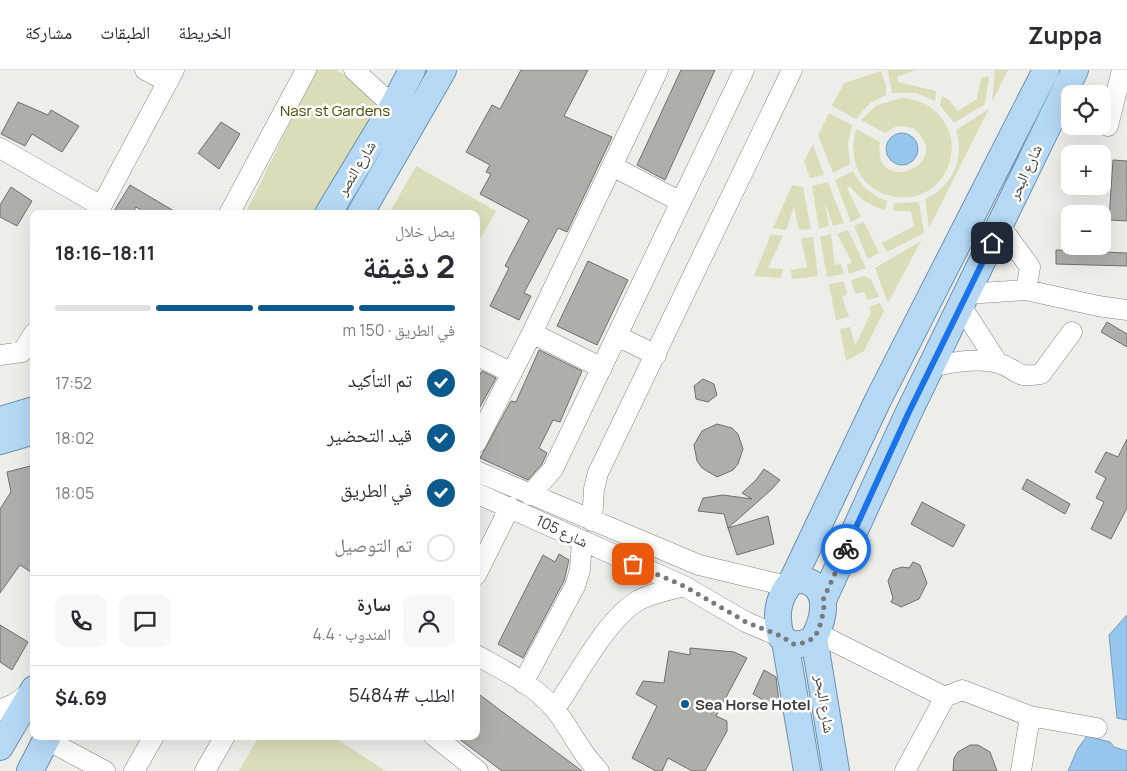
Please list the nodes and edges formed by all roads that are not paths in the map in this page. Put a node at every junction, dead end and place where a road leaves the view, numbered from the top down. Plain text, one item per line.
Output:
1 (145, 70) edge
2 (306, 70) edge
3 (354, 70) edge
4 (412, 70) edge
5 (443, 70) edge
6 (657, 70) edge
7 (744, 70) edge
8 (792, 70) edge
9 (1122, 70) edge
10 (1045, 74) edge
11 (171, 76) edge
12 (1071, 77) edge
13 (393, 106) junction
14 (1061, 118) edge
15 (1113, 126) edge
16 (0, 148) edge
17 (612, 166) junction
18 (681, 202) junction
19 (99, 210) edge
20 (231, 210) edge
21 (330, 210) edge
22 (362, 210) edge
23 (1000, 226) junction
24 (1026, 290) junction
25 (964, 300) junction
26 (1127, 310) edge
27 (1072, 332) dead end
28 (532, 333) junction
29 (617, 336) junction
30 (30, 339) edge
31 (0, 355) edge
32 (656, 355) junction
33 (480, 357) edge
34 (997, 362) junction
35 (932, 366) junction
36 (602, 368) junction
37 (512, 373) junction
38 (878, 400) junction
39 (30, 411) edge
40 (908, 414) junction
41 (0, 420) edge
42 (30, 432) edge
43 (480, 435) edge
44 (0, 441) edge
45 (480, 473) edge
46 (530, 494) junction
47 (480, 495) edge
48 (510, 508) junction
49 (592, 521) junction
50 (582, 541) junction
51 (480, 567) edge
52 (789, 584) junction
53 (684, 586) junction
54 (823, 600) junction
55 (815, 635) junction
56 (783, 638) junction
57 (480, 657) edge
58 (523, 683) junction
59 (30, 692) edge
60 (30, 695) edge
61 (945, 697) junction
62 (555, 709) junction
63 (0, 710) edge
64 (1030, 716) junction
65 (1097, 728) dead end
66 (47, 740) edge
67 (51, 740) edge
68 (152, 740) edge
69 (222, 740) edge
70 (439, 740) edge
71 (0, 747) edge
72 (30, 771) edge
73 (105, 771) edge
74 (134, 771) edge
75 (205, 771) edge
76 (478, 771) edge
77 (599, 771) edge
78 (807, 771) edge
79 (836, 771) edge
80 (905, 771) edge
81 (1021, 771) edge

1 - 11 street
2 - 20 street
3 - 13 street
4 - 13 main road, شارع النصر
5 - 22 main road, شارع النصر
6 - 17 street
7 - 18 street
8 - 32 street
9 - 15 street
10 - 12 main road
10 - 38 main road, شارع البحر
11 - 19 street
13 - 21 main road, شارع النصر
14 - 23 main road, شارع البحر
16 - 19 street
17 - 18 street
17 - 28 street
18 - 29 street
23 - 24 street
23 - 25 main road, شارع البحر
24 - 25 street
24 - 26 street
25 - 34 street
25 - 35 main road, شارع البحر
27 - 34 street
28 - 36 street
28 - 37 street
29 - 32 street
29 - 36 street
30 - 31 street
32 - 49 street
33 - 37 street
34 - 35 street
35 - 40 main road, شارع البحر
36 - 46 street
37 - 43 street
38 - 40 main road
38 - 52 main road, شارع البحر
39 - 41 main road
40 - 54 main road, شارع البحر
42 - 44 main road
45 - 46 street, شارع 105
46 - 49 street, شارع 105
47 - 48 street, شارع 105
48 - 50 street, شارع 105
48 - 51 street
49 - 52 street, شارع 105
50 - 53 street, شارع 105
50 - 58 street
52 - 54 main road
52 - 56 main road
53 - 56 street, شارع 105
53 - 62 street
54 - 55 main road
55 - 56 main road
55 - 61 street
55 - 79 main road, شارع البحر
56 - 78 main road, شارع البحر
57 - 58 street
58 - 62 street
59 - 63 street
60 - 71 main road
61 - 64 street
61 - 80 street
62 - 77 street
64 - 65 street
64 - 81 street
66 - 72 main road
67 - 73 street
68 - 74 street
69 - 75 street
70 - 76 street

